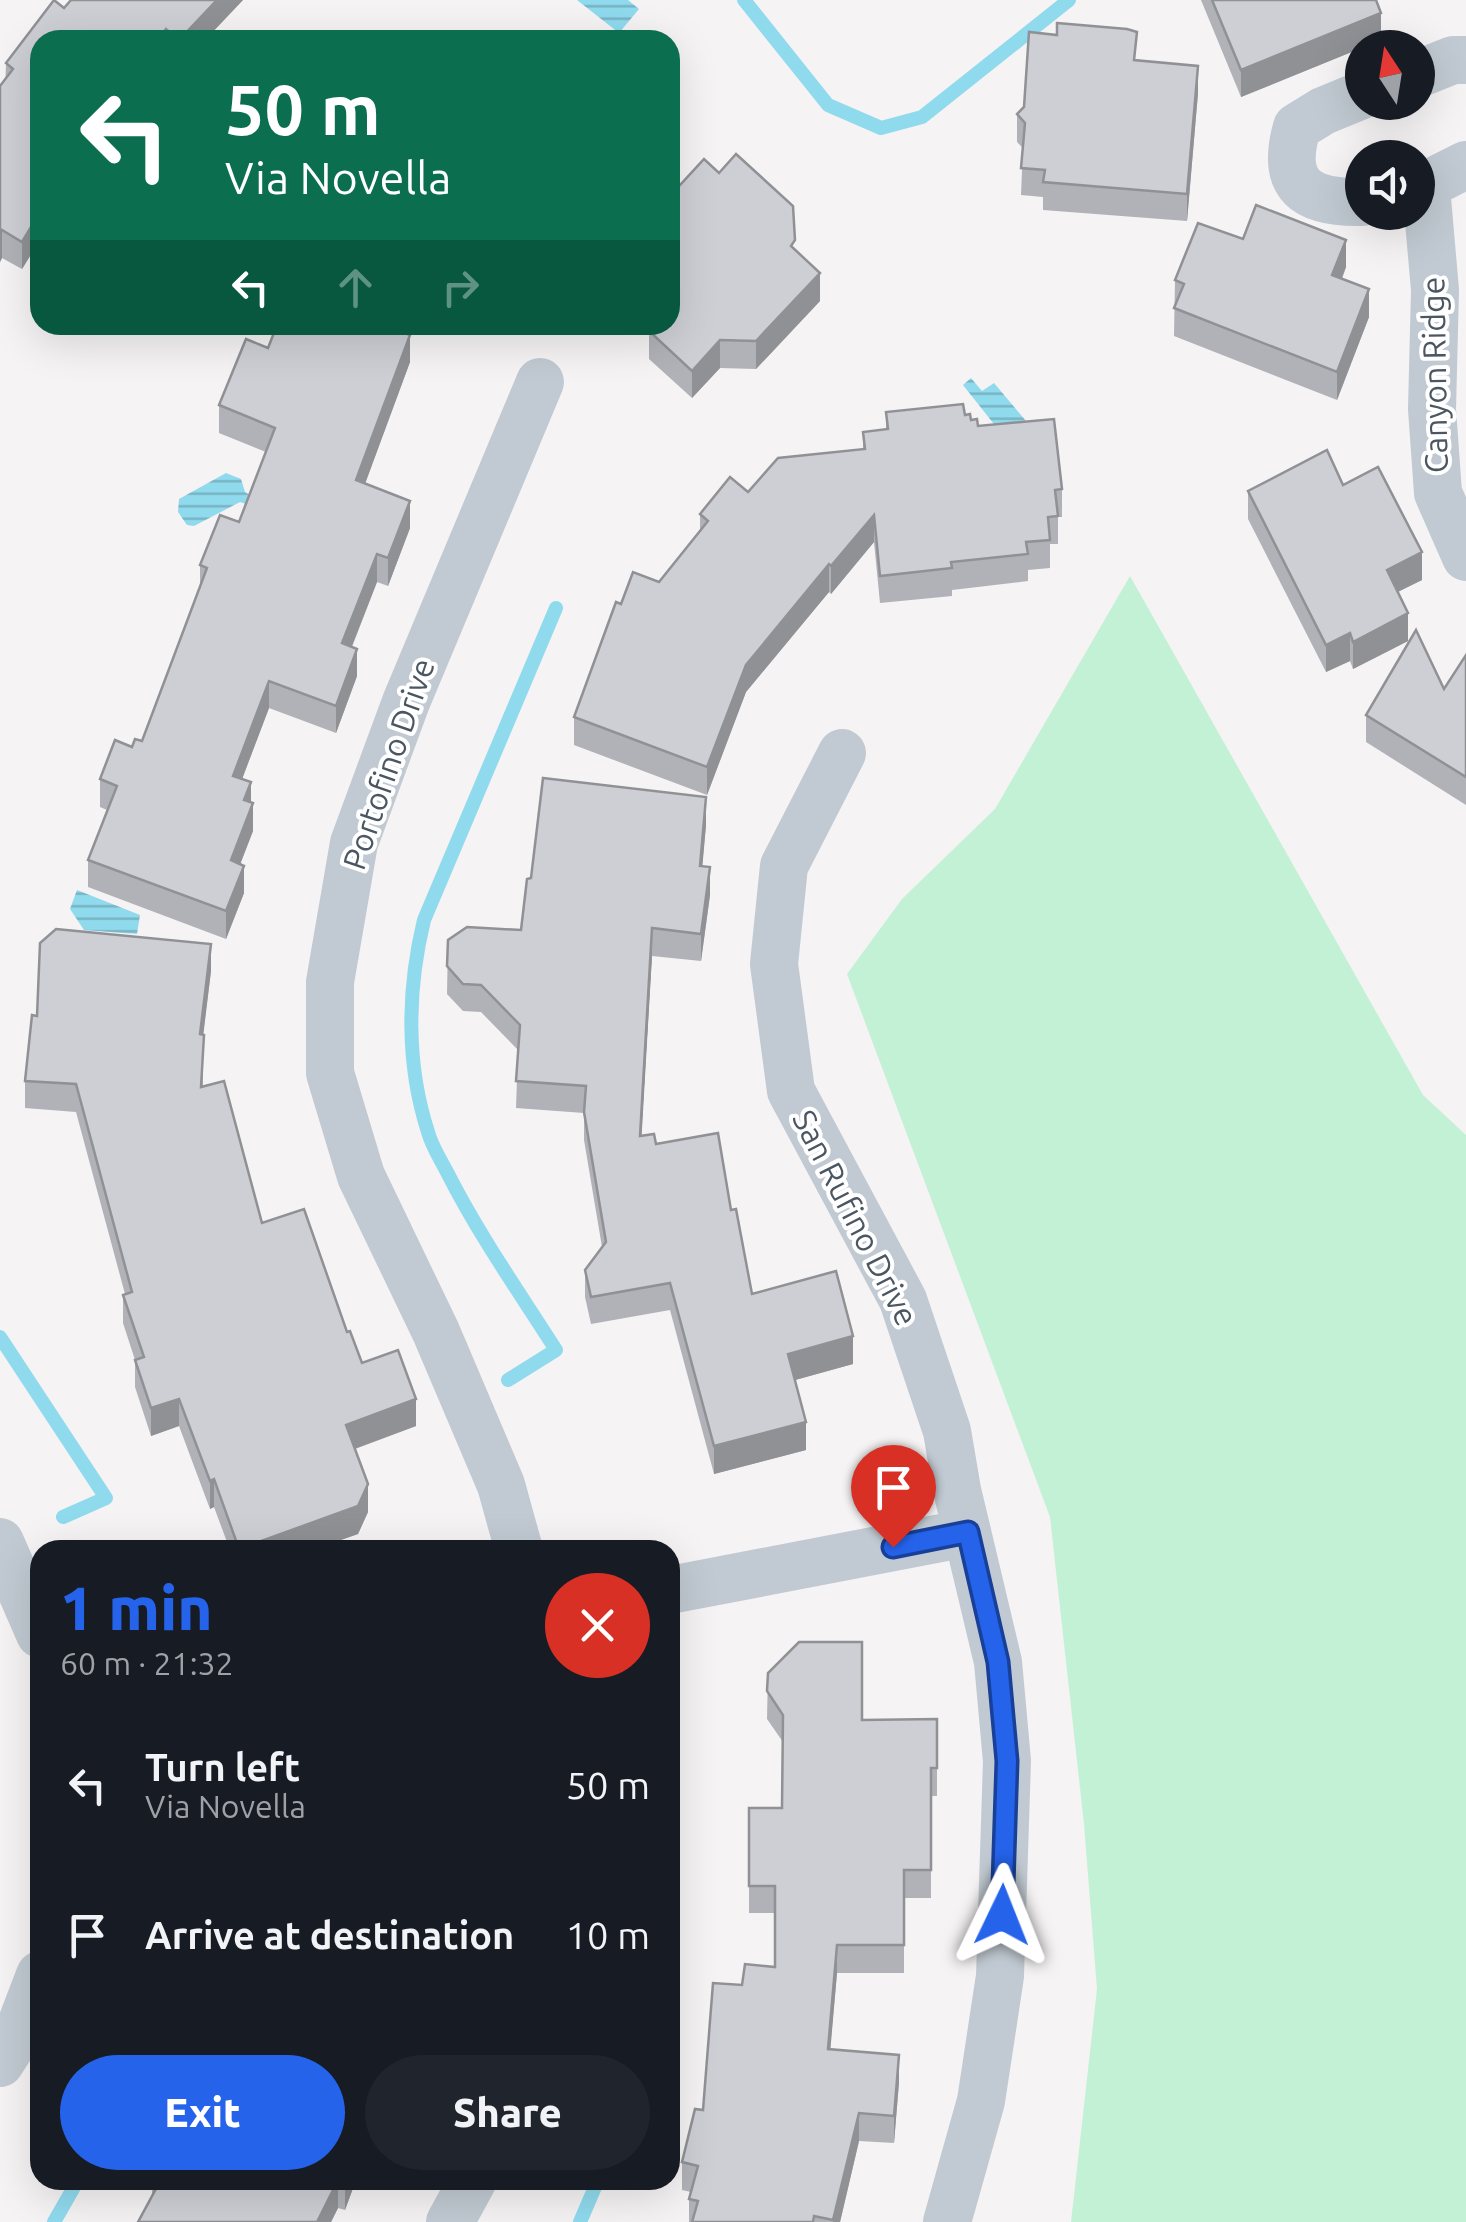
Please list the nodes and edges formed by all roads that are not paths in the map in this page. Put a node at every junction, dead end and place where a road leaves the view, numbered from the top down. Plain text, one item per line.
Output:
1 (1466, 60) edge
2 (1435, 67) edge
3 (1345, 102) edge
4 (1437, 181) edge
5 (1345, 202) edge
6 (540, 382) dead end
7 (1466, 557) edge
8 (842, 753) dead end
9 (968, 1532) junction
10 (516, 1540) edge
11 (0, 1542) edge
12 (680, 1588) edge
13 (30, 1611) edge
14 (30, 2001) edge
15 (0, 2063) edge
16 (468, 2190) edge
17 (450, 2222) edge
18 (947, 2222) edge

1 - 2 street
3 - 5 street
4 - 7 street, Canyon Ridge
6 - 10 street, Portofino Drive
8 - 9 street, San Rufino Drive
9 - 12 street
9 - 18 street, San Rufino Drive
11 - 13 street
14 - 15 street
16 - 17 street

